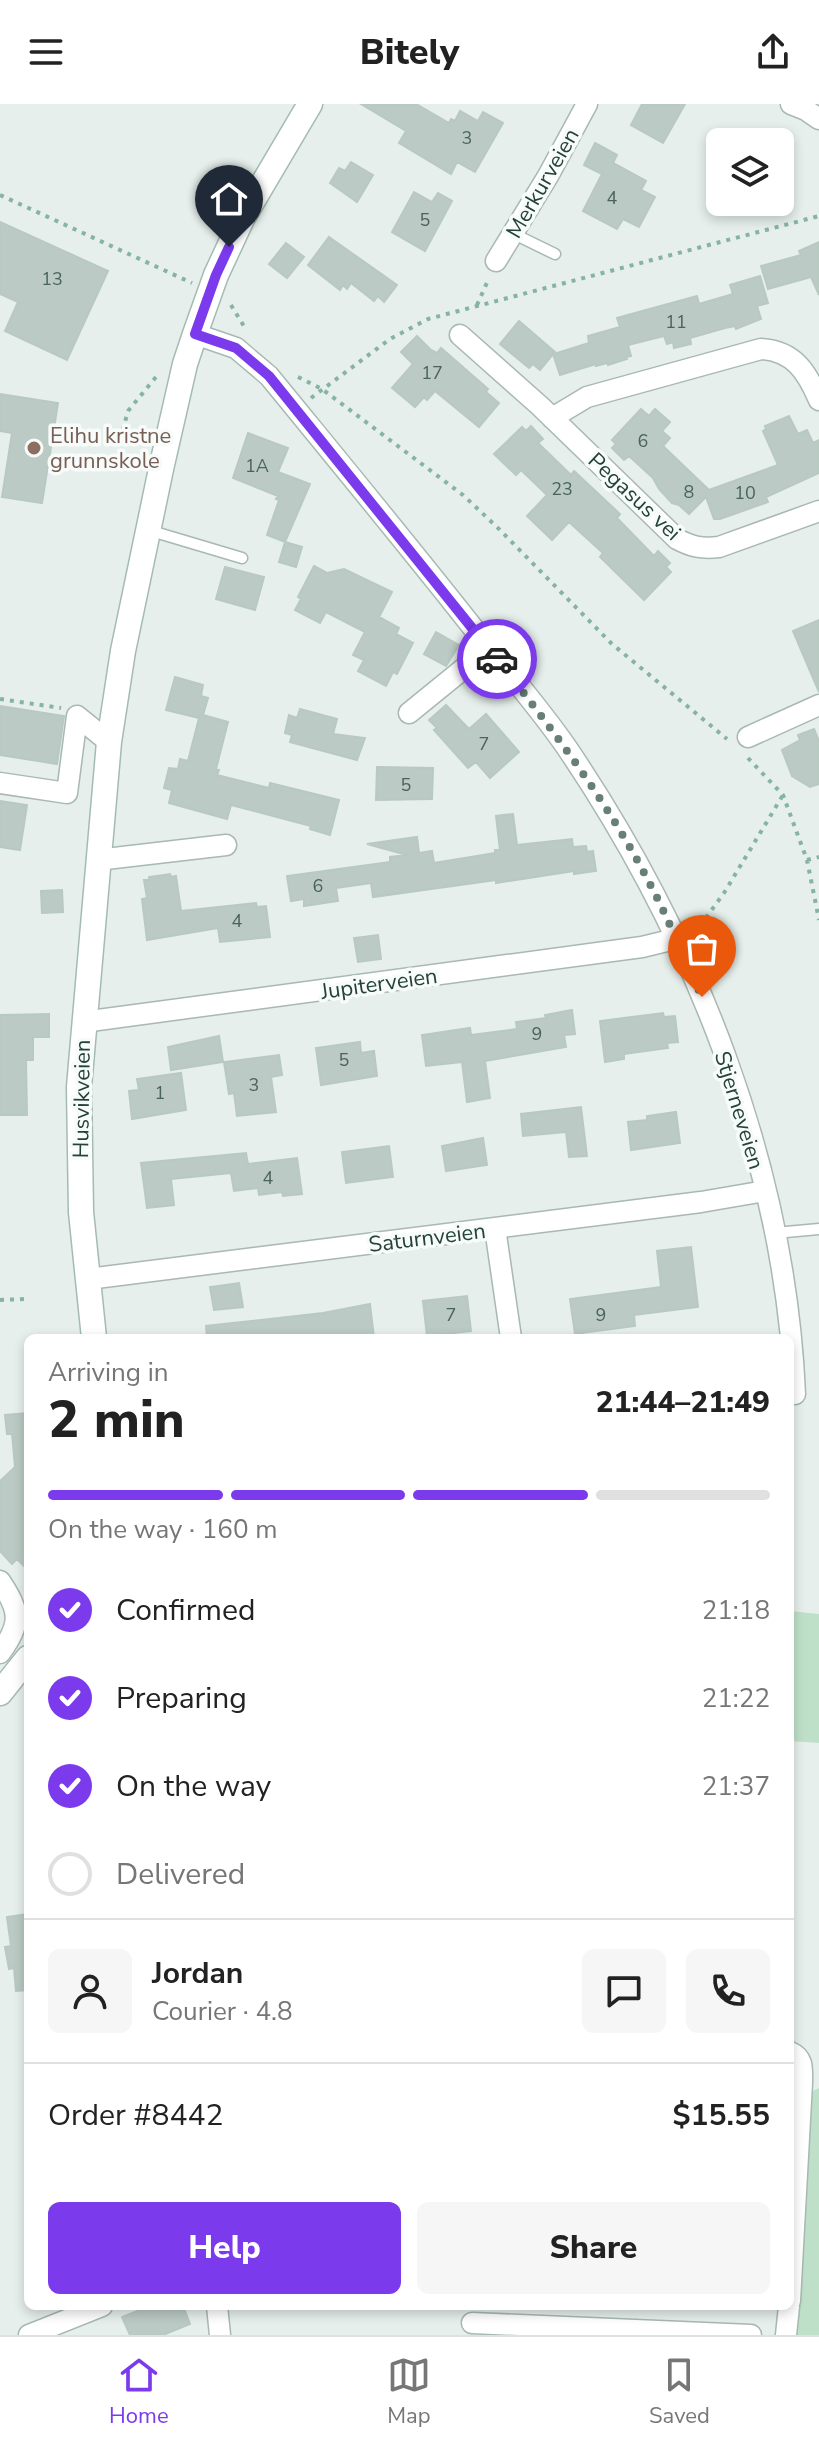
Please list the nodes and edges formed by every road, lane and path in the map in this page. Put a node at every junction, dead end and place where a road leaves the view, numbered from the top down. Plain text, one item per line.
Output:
1 (310, 104) edge
2 (587, 104) edge
3 (0, 195) edge
4 (819, 216) edge
5 (514, 234) junction
6 (555, 254) dead end
7 (496, 261) joint
8 (198, 285) dead end
9 (477, 305) junction
10 (195, 334) junction
11 (460, 335) dead end
12 (156, 377) dead end
13 (819, 400) edge
14 (552, 418) junction
15 (120, 440) dead end
16 (819, 511) edge
17 (148, 530) junction
18 (242, 558) dead end
19 (489, 648) junction
20 (0, 699) edge
21 (819, 705) edge
22 (409, 713) dead end
23 (77, 716) junction
24 (109, 742) junction
25 (742, 745) junction
26 (0, 783) edge
27 (783, 795) junction
28 (226, 845) dead end
29 (819, 857) edge
30 (97, 860) junction
31 (807, 860) junction
32 (819, 920) edge
33 (678, 946) junction
34 (83, 1022) junction
35 (765, 1191) junction
36 (495, 1228) junction
37 (819, 1229) edge
38 (775, 1233) junction
39 (88, 1279) junction
40 (26, 1299) dead end
41 (0, 1300) edge
42 (94, 1334) edge
43 (510, 1334) edge
44 (791, 1334) edge
45 (794, 1371) edge
46 (795, 1394) dead end
47 (0, 1581) edge
48 (0, 1653) edge
49 (24, 1663) edge
50 (0, 1693) edge
51 (794, 2054) edge
52 (811, 2080) edge
53 (794, 2136) edge
54 (92, 2310) edge
55 (217, 2310) edge
56 (789, 2310) edge
57 (472, 2321) edge
58 (29, 2335) edge
59 (220, 2335) edge
60 (751, 2335) edge
61 (786, 2335) edge

1 - 10 main road, Husvikveien
2 - 5 street, Merkurveien
3 - 8 path
4 - 9 path
5 - 6 lane
5 - 7 street, Merkurveien
7 - 9 path
9 - 25 path
10 - 17 main road, Husvikveien
10 - 19 street, Stjerneveien
11 - 14 street, Pegasus vei
12 - 15 path
13 - 14 street
14 - 16 street, Pegasus vei
17 - 18 lane
17 - 24 main road, Husvikveien
19 - 22 street
19 - 33 street, Stjerneveien
20 - 23 path
21 - 25 street
23 - 24 street
23 - 26 street
24 - 30 main road, Husvikveien
25 - 27 path
27 - 31 path
27 - 33 path
28 - 30 street
29 - 31 path
30 - 34 main road, Husvikveien
31 - 32 path
33 - 34 street, Jupiterveien
33 - 35 street, Stjerneveien
34 - 39 main road, Husvikveien
35 - 36 street, Saturnveien
35 - 38 street, Stjerneveien
36 - 39 street, Saturnveien
36 - 43 street
37 - 38 lane
38 - 44 street, Stjerneveien
39 - 42 main road, Husvikveien
40 - 41 path
45 - 46 street, Stjerneveien
47 - 48 street
49 - 50 main road
51 - 52 street
52 - 53 street
54 - 58 street
55 - 59 street
56 - 61 street
57 - 60 street

